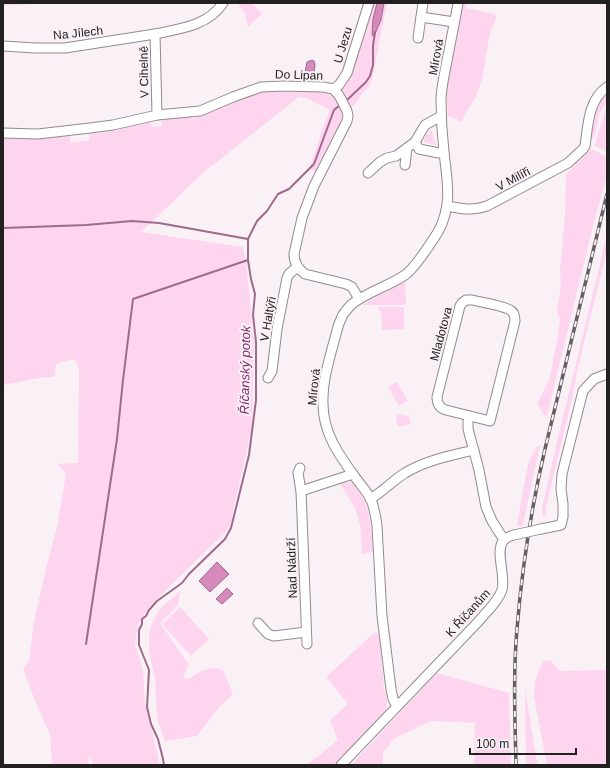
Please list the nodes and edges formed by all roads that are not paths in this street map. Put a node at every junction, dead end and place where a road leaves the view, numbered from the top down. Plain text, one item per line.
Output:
1 (223, 3) edge
2 (369, 3) edge
3 (423, 3) edge
4 (458, 3) edge
5 (420, 18) junction
6 (454, 22) junction
7 (155, 34) junction
8 (418, 38) dead end
9 (3, 46) edge
10 (607, 87) edge
11 (333, 89) junction
12 (157, 115) junction
13 (441, 116) junction
14 (3, 133) edge
15 (415, 142) junction
16 (407, 148) junction
17 (444, 153) junction
18 (405, 165) dead end
19 (368, 173) dead end
20 (447, 206) junction
21 (298, 267) junction
22 (359, 300) junction
23 (607, 374) edge
24 (268, 378) dead end
25 (469, 416) junction
26 (474, 450) junction
27 (300, 468) dead end
28 (353, 474) junction
29 (300, 491) junction
30 (370, 499) junction
31 (504, 540) junction
32 (258, 623) dead end
33 (306, 632) junction
34 (307, 644) dead end
35 (397, 706) junction
36 (341, 765) edge

1 - 7 street, V Cihelně
2 - 11 street, U Jezu
3 - 5 street
4 - 6 street, Mírová
5 - 6 street
5 - 8 street
6 - 13 street, Mírová
7 - 9 street, Na Jílech
7 - 12 street, V Cihelně
10 - 20 street, V Milíři
11 - 12 street, Do Lipan
11 - 21 street, Do Lipan
12 - 14 street, Do Lipan
13 - 15 street
13 - 17 street, Mírová
15 - 16 street
15 - 17 street
16 - 18 street
16 - 19 street
17 - 20 street, Mírová
20 - 22 street, Mírová
21 - 22 street
21 - 24 street, V Haltýři
22 - 28 street, Mírová
23 - 31 street, bridge
25 - 25 street, Mladotova
25 - 26 street
26 - 30 street
26 - 31 street
27 - 29 street, Nad Nádrží
28 - 29 street
28 - 30 street, Mírová
29 - 33 street, Nad Nádrží
30 - 35 street, Mírová
31 - 35 street, K Říčanům
32 - 33 street
33 - 34 street, Nad Nádrží
35 - 36 street, K Říčanům

